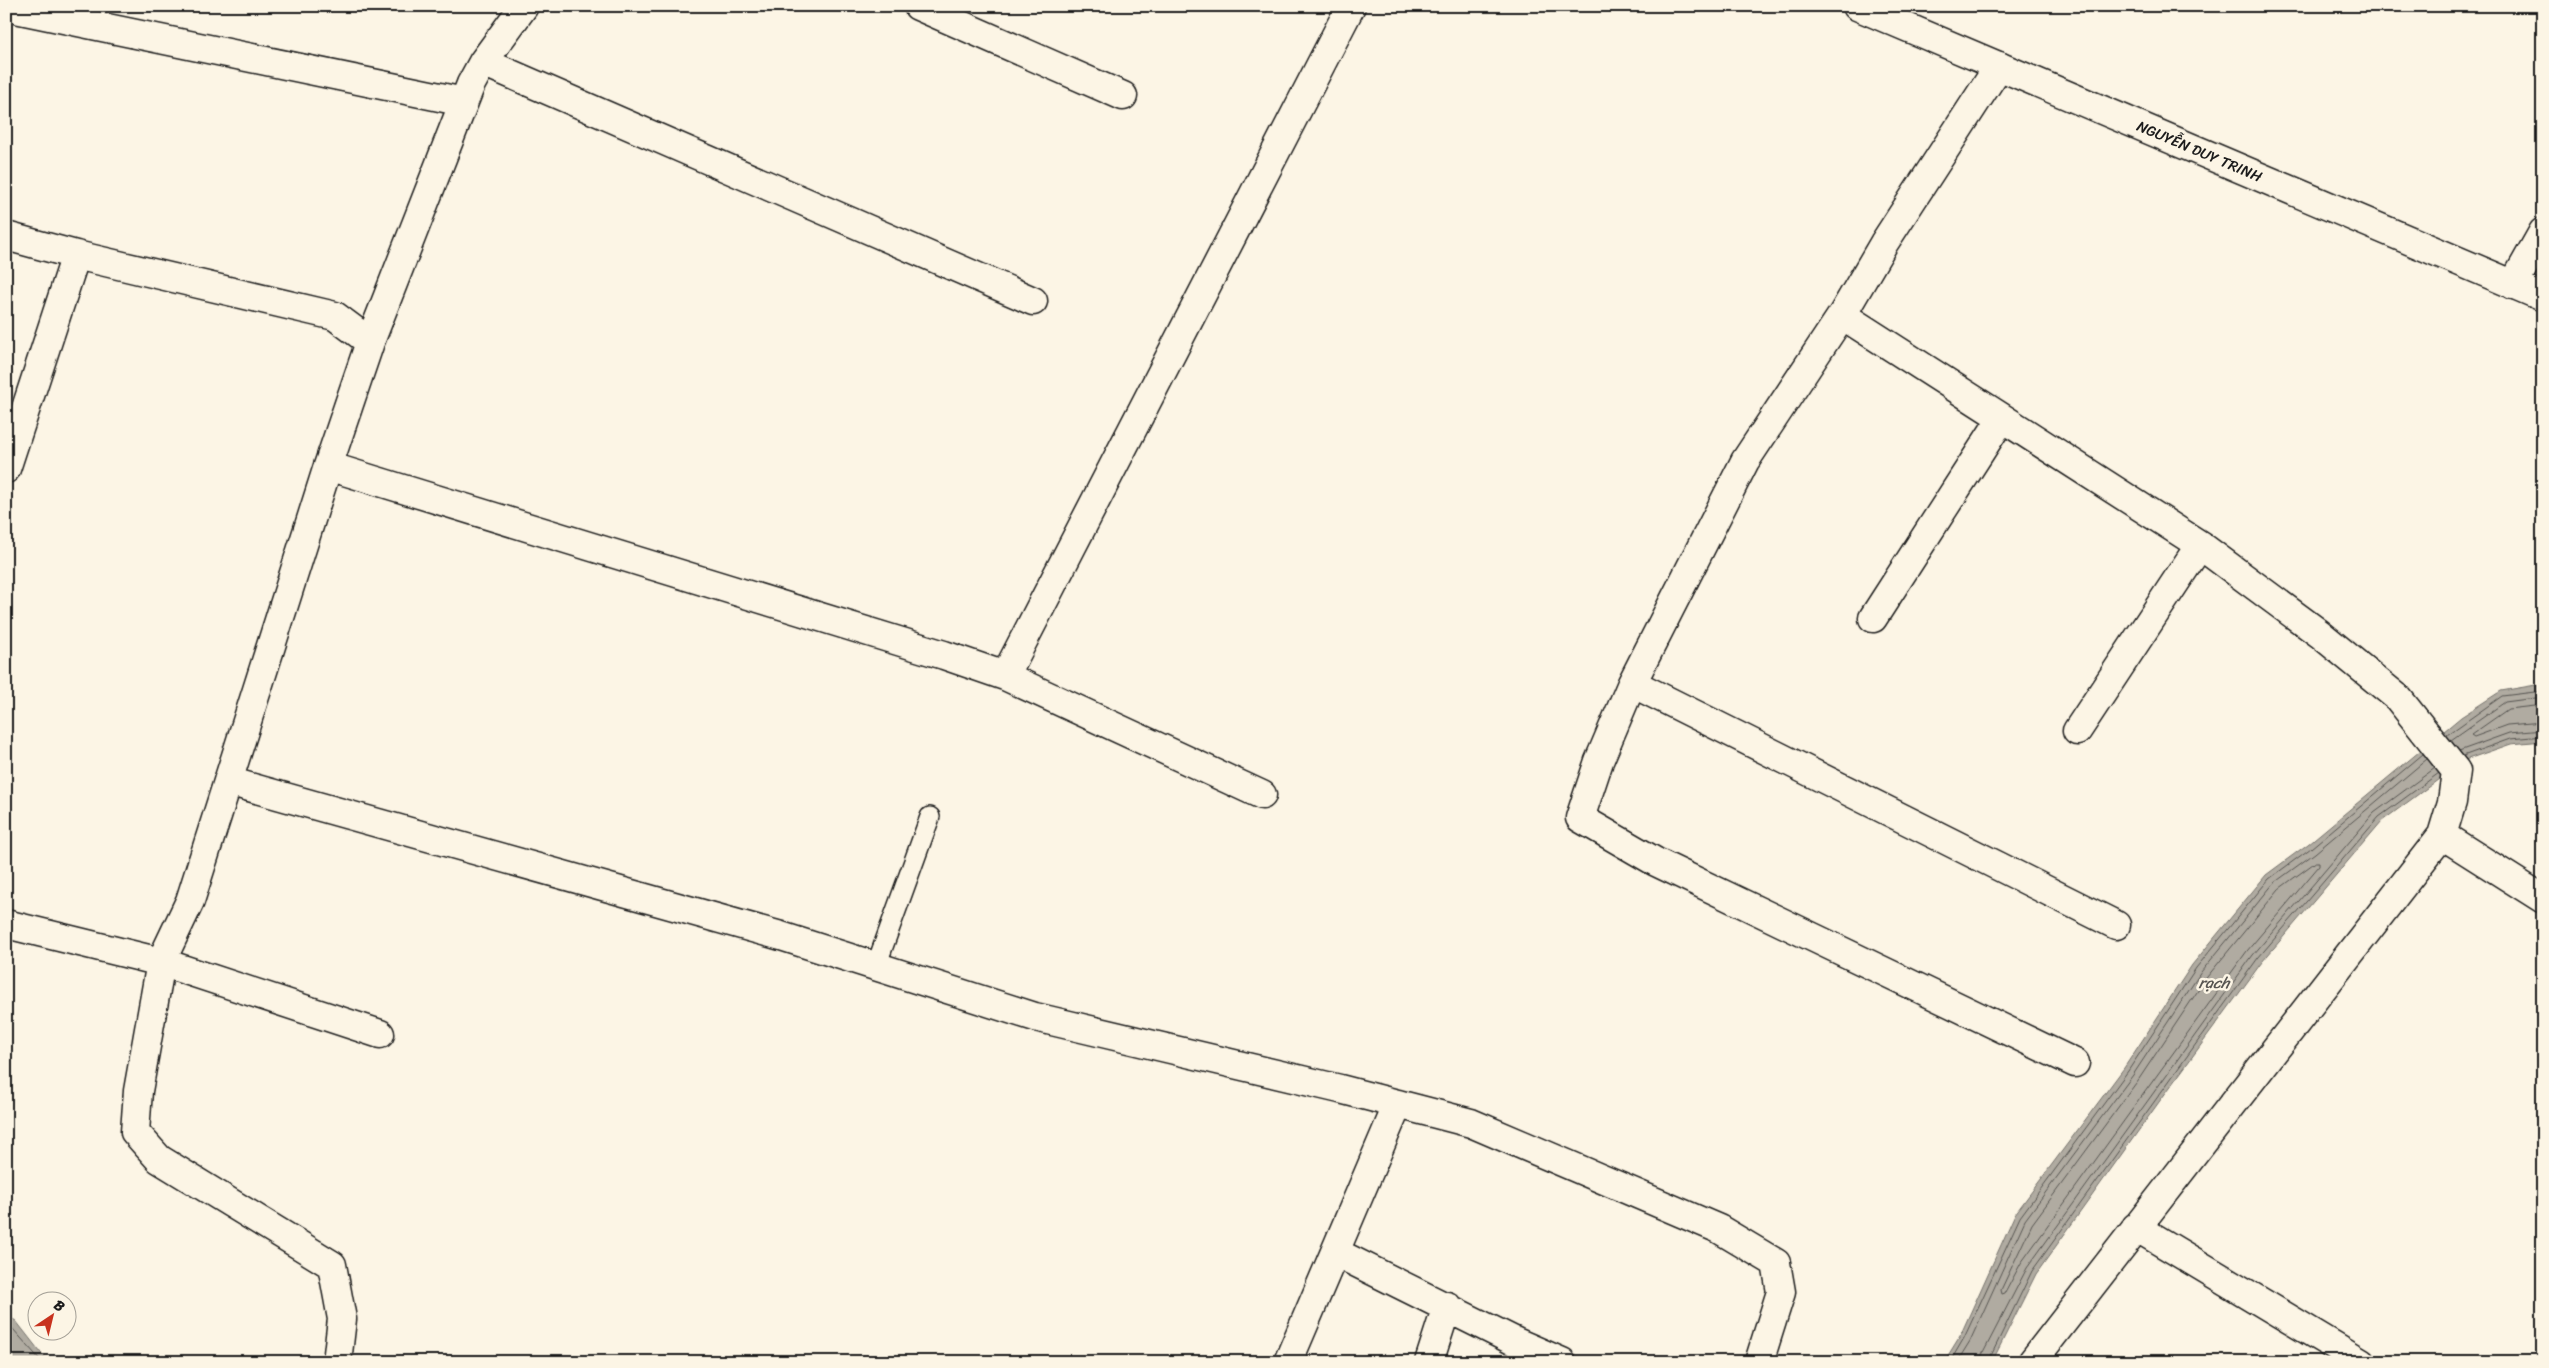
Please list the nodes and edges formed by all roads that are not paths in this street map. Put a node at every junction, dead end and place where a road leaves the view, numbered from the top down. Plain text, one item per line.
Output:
1 (524, 6) edge
2 (918, 6) edge
3 (1351, 6) edge
4 (1858, 6) edge
5 (6, 7) edge
6 (483, 62) junction
7 (1999, 66) junction
8 (1123, 96) dead end
9 (464, 102) junction
10 (2543, 232) edge
11 (6, 236) edge
12 (76, 255) junction
13 (2513, 285) junction
14 (2543, 297) edge
15 (1033, 301) dead end
16 (1842, 315) junction
17 (370, 342) junction
18 (2002, 418) junction
19 (328, 466) junction
20 (6, 469) edge
21 (2200, 545) junction
22 (1873, 618) dead end
23 (1005, 676) junction
24 (1632, 683) junction
25 (2077, 731) dead end
26 (228, 781) junction
27 (1262, 796) dead end
28 (930, 817) dead end
29 (2442, 835) junction
30 (2543, 899) edge
31 (6, 924) edge
32 (2116, 925) dead end
33 (161, 962) junction
34 (876, 966) junction
35 (380, 1034) dead end
36 (2075, 1063) dead end
37 (1398, 1104) junction
38 (2136, 1226) junction
39 (1335, 1252) junction
40 (1447, 1306) junction
41 (337, 1362) edge
42 (1288, 1362) edge
43 (1429, 1362) edge
44 (1562, 1362) edge
45 (1759, 1362) edge
46 (2032, 1362) edge
47 (2361, 1362) edge

1 - 6 street
2 - 8 street
3 - 23 street
4 - 7 street, NGUYỄN DUY TRINH
5 - 9 street
6 - 9 street
6 - 15 street
7 - 13 street, NGUYỄN DUY TRINH
7 - 16 street
9 - 17 street
10 - 13 street
11 - 12 street
12 - 17 street
12 - 20 street
13 - 14 street, NGUYỄN DUY TRINH
16 - 18 street
16 - 24 street
17 - 19 street
18 - 21 street
18 - 22 street
19 - 23 street
19 - 26 street
21 - 25 street
21 - 29 street
23 - 27 street
24 - 32 street
24 - 36 street
26 - 33 street
26 - 34 street
28 - 34 lane
29 - 30 street
29 - 38 street
31 - 33 street
33 - 35 street
33 - 41 street
34 - 37 street
37 - 39 street
37 - 45 street
38 - 46 street
38 - 47 street
39 - 40 street
39 - 42 street
40 - 43 street
40 - 44 street

